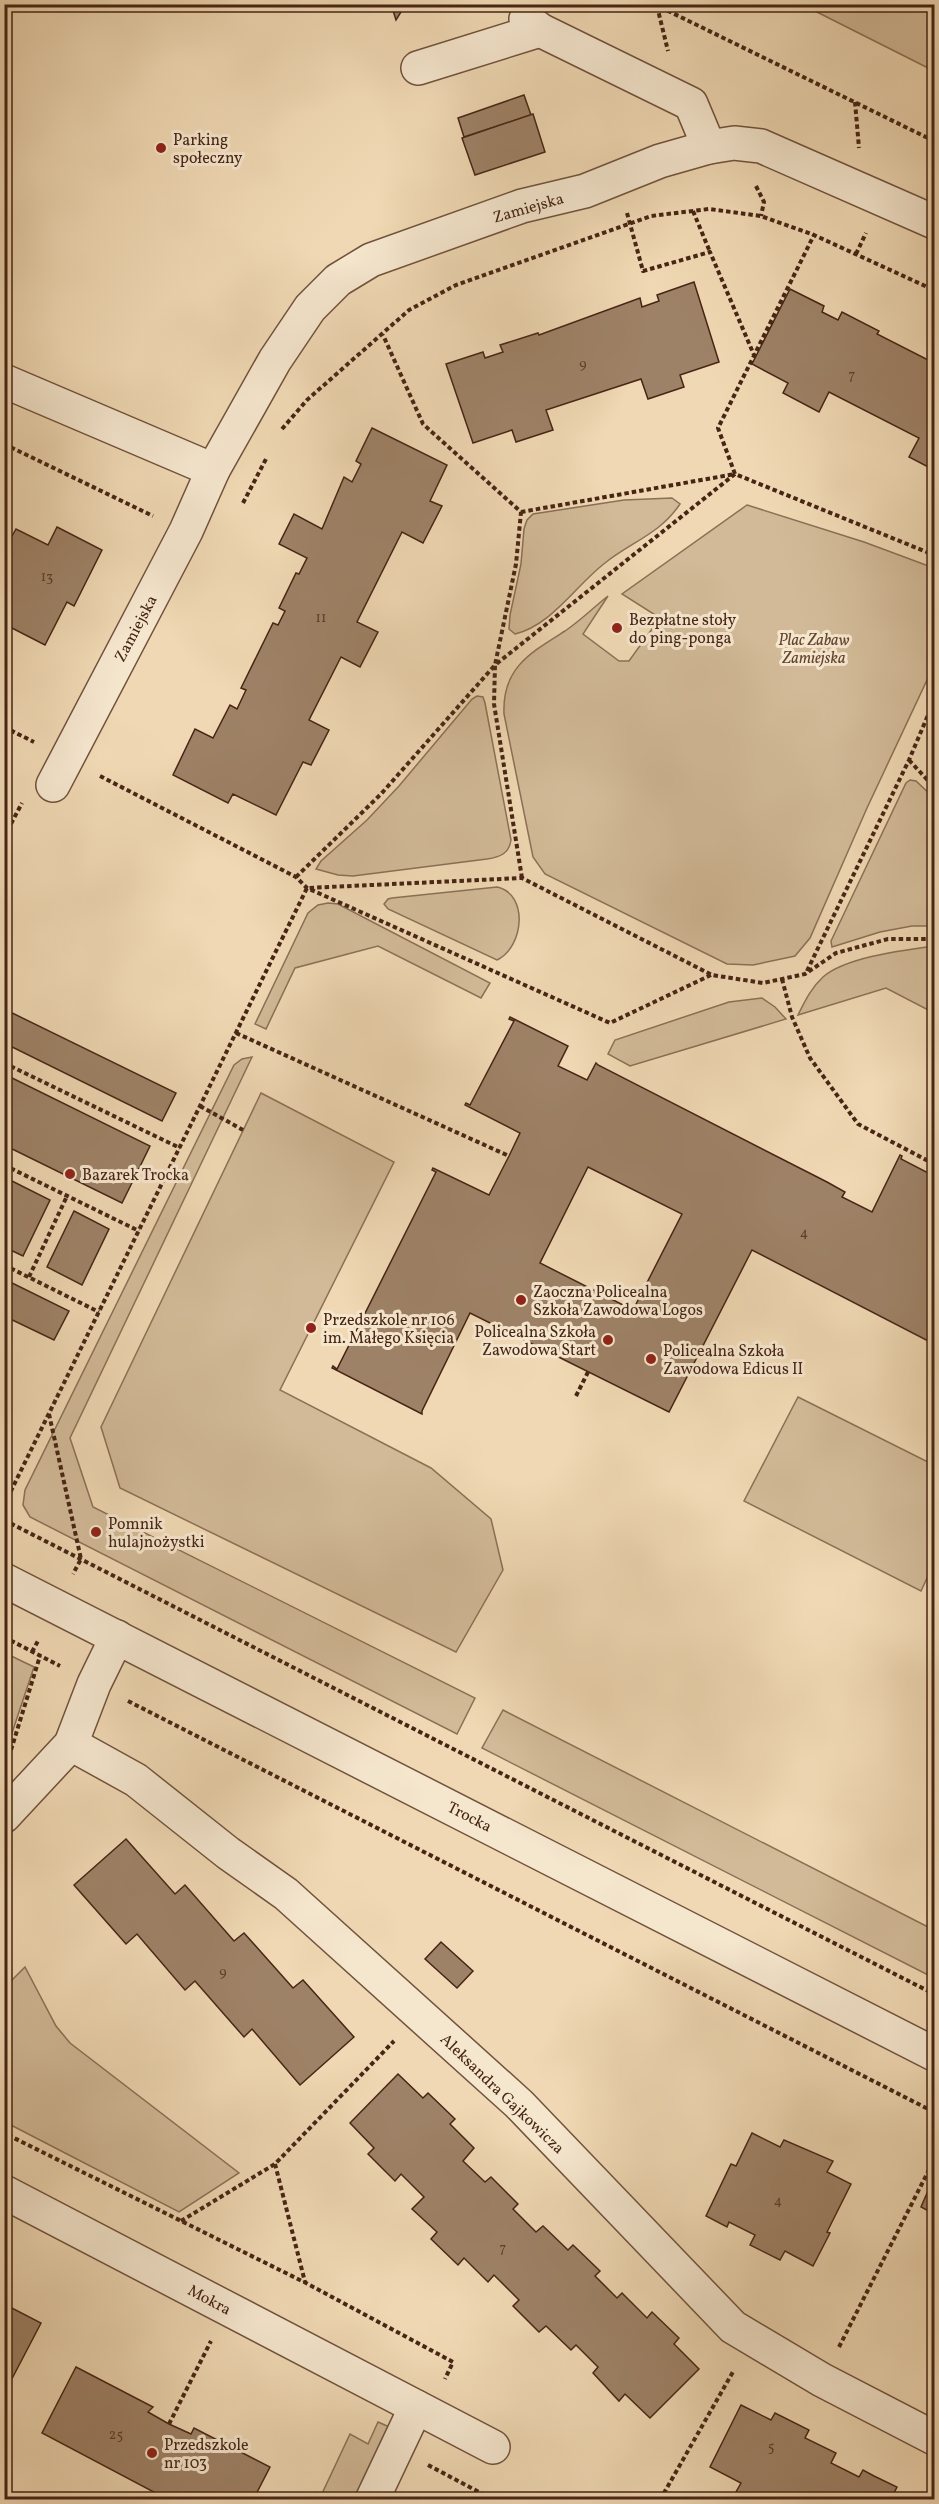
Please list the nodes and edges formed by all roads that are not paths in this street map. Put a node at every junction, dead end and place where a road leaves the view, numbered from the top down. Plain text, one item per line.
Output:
1 (418, 68) dead end
2 (709, 147) junction
3 (934, 222) edge
4 (4, 381) edge
5 (213, 470) junction
6 (60, 772) road end
7 (4, 1580) edge
8 (117, 1637) junction
9 (71, 1744) junction
10 (4, 1816) edge
11 (934, 2054) edge
12 (4, 2192) edge
13 (422, 2410) junction
14 (934, 2438) edge
15 (493, 2447) dead end
16 (372, 2499) edge

1 - 2 street
2 - 3 street, Zamiejska
2 - 5 street, Zamiejska
4 - 5 street
5 - 6 street, Zamiejska
7 - 8 street, Trocka
8 - 9 street
8 - 11 street, Trocka
9 - 10 street
9 - 14 street, Aleksandra Gajkowicza
12 - 13 street, Mokra
13 - 15 street, Mokra
13 - 16 street

